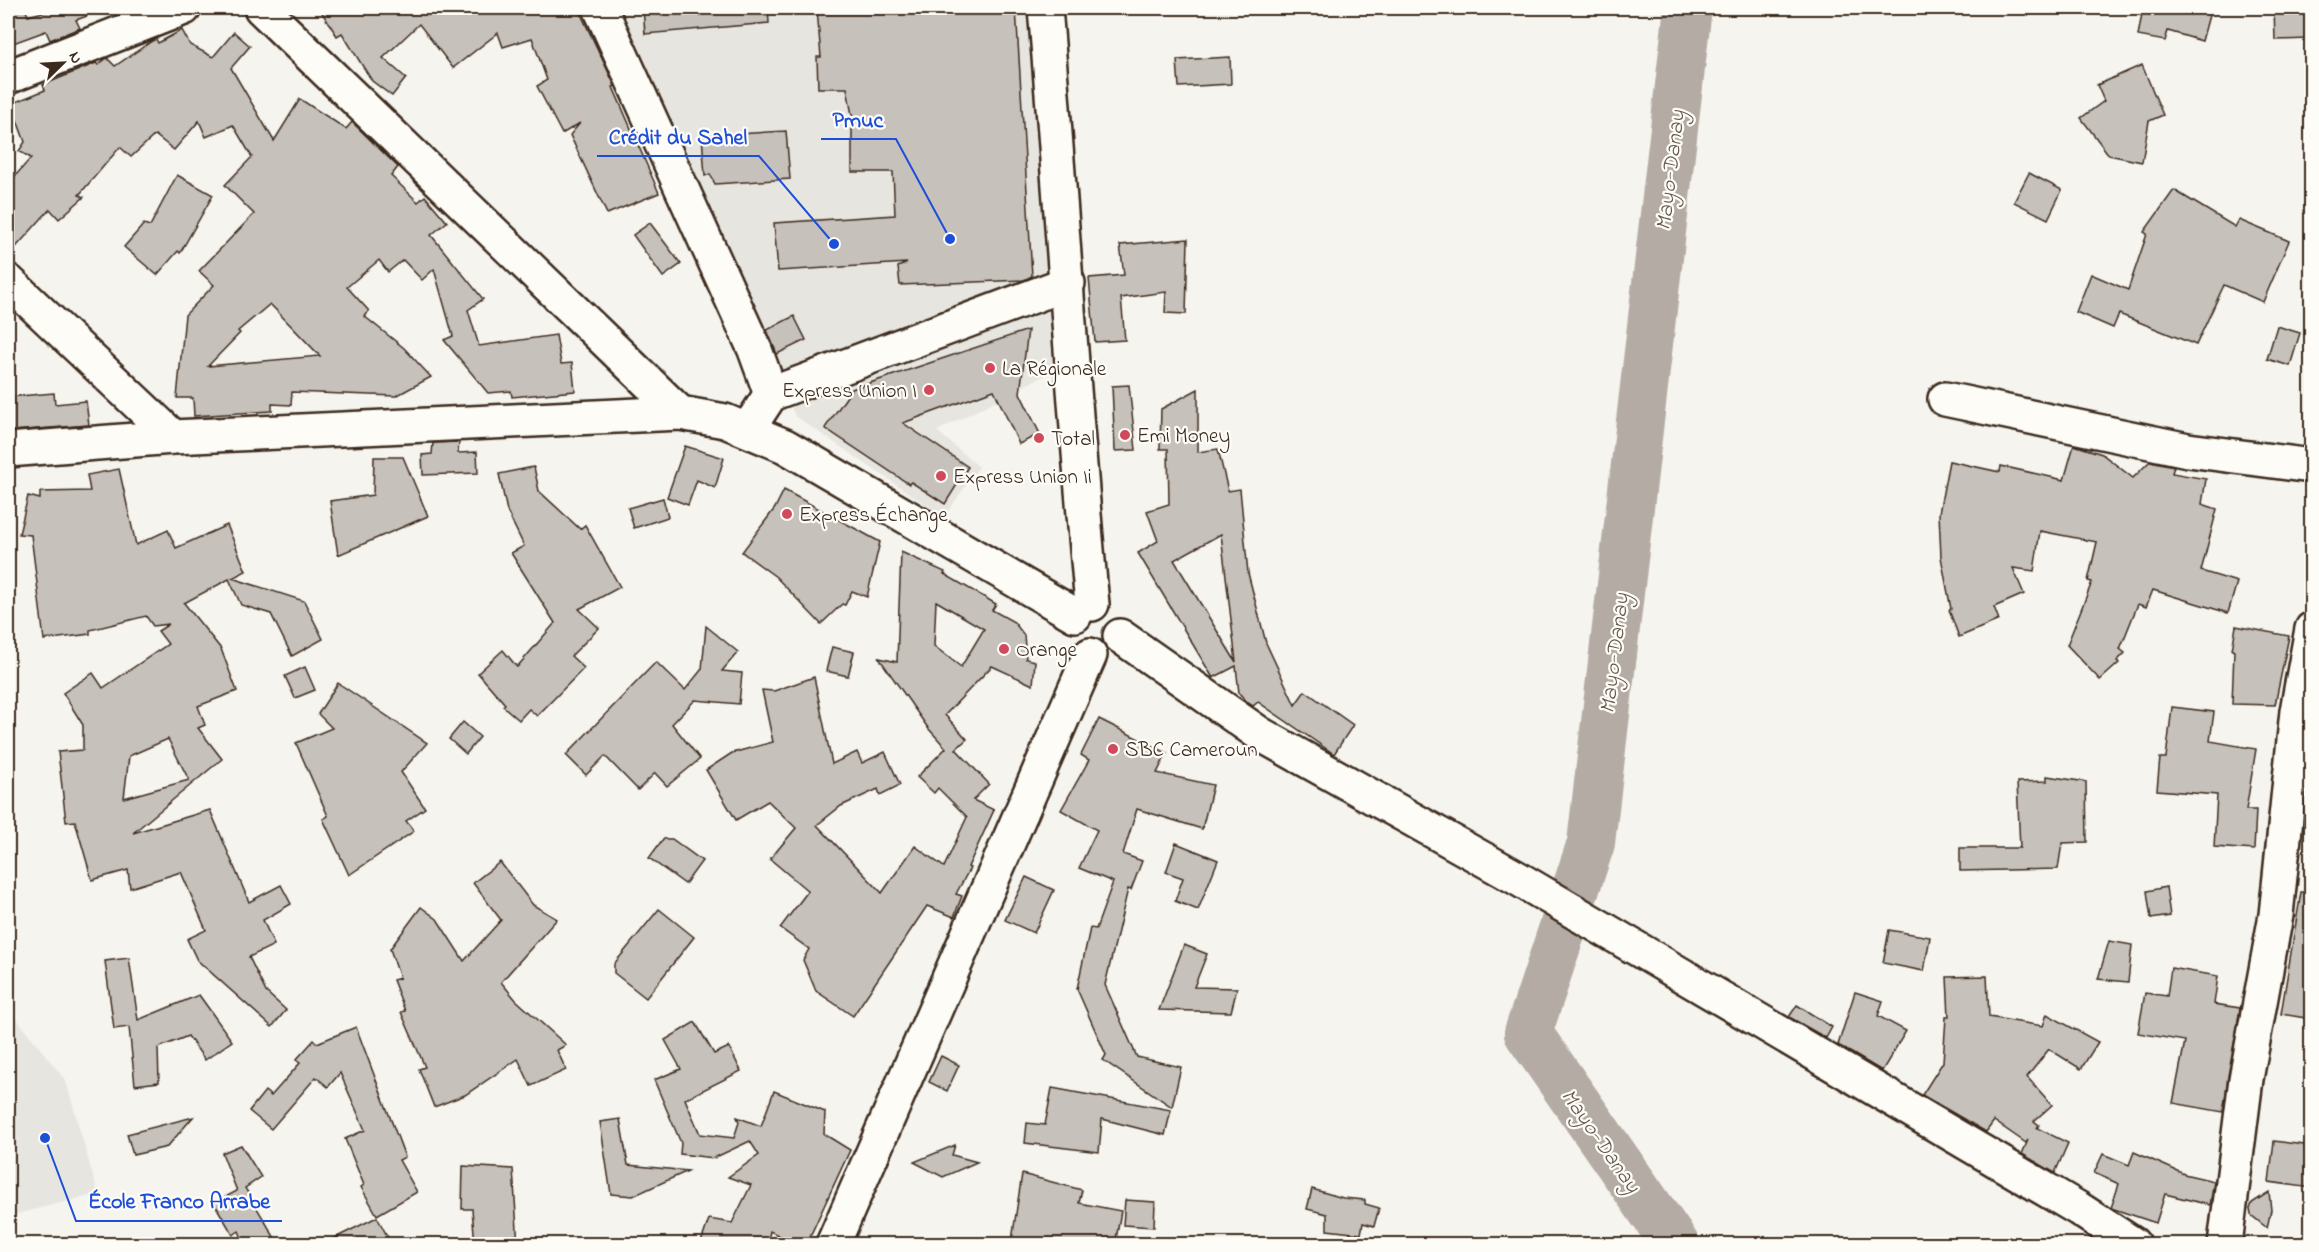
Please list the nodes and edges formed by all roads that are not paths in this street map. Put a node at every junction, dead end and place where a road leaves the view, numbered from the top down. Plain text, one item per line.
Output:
1 (184, 8) edge
2 (261, 8) edge
3 (600, 8) edge
4 (1046, 8) edge
5 (8, 77) edge
6 (8, 281) edge
7 (1068, 284) junction
8 (771, 394) junction
9 (1945, 399) dead end
10 (680, 413) junction
11 (748, 429) junction
12 (173, 437) junction
13 (8, 450) edge
14 (2312, 466) edge
15 (1083, 610) junction
16 (2312, 629) edge
17 (1120, 636) junction
18 (1090, 655) junction
19 (833, 1245) edge
20 (2133, 1245) edge
21 (2225, 1245) edge

1 - 5 main road
2 - 10 main road
3 - 8 main road
4 - 7 main road
6 - 12 main road
7 - 8 main road
7 - 15 main road
8 - 11 main road
9 - 14 main road
10 - 11 main road
10 - 12 main road
11 - 15 main road
12 - 13 main road
15 - 17 main road
15 - 18 main road
16 - 21 main road
17 - 18 main road
17 - 20 main road
18 - 19 main road

